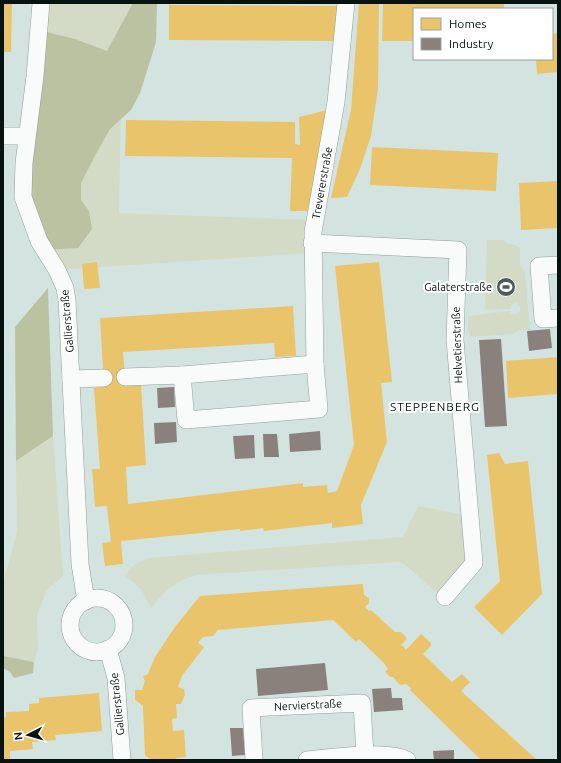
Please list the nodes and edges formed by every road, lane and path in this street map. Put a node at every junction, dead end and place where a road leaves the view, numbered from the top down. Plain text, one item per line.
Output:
1 (41, 3) edge
2 (346, 3) edge
3 (3, 136) edge
4 (27, 136) junction
5 (312, 243) junction
6 (558, 265) edge
7 (558, 318) edge
8 (315, 364) junction
9 (182, 375) junction
10 (104, 378) dead end
11 (125, 378) dead end
12 (71, 379) junction
13 (445, 597) dead end
14 (86, 601) junction
15 (108, 649) junction
16 (365, 756) junction
17 (122, 760) edge
18 (254, 760) edge
19 (307, 760) edge
20 (407, 760) edge

1 - 4 street, Gallierstraße
2 - 5 street, Trevererstraße
3 - 4 street
4 - 12 street, Gallierstraße
5 - 8 street, Trevererstraße
5 - 13 street, Helvetierstraße
6 - 7 street
8 - 9 street
8 - 9 street, Trevererstraße
9 - 11 street
10 - 12 street
12 - 14 street, Gallierstraße
14 - 15 street
14 - 15 street
15 - 17 street, Gallierstraße
16 - 18 street, Nervierstraße
16 - 19 street
16 - 20 street

